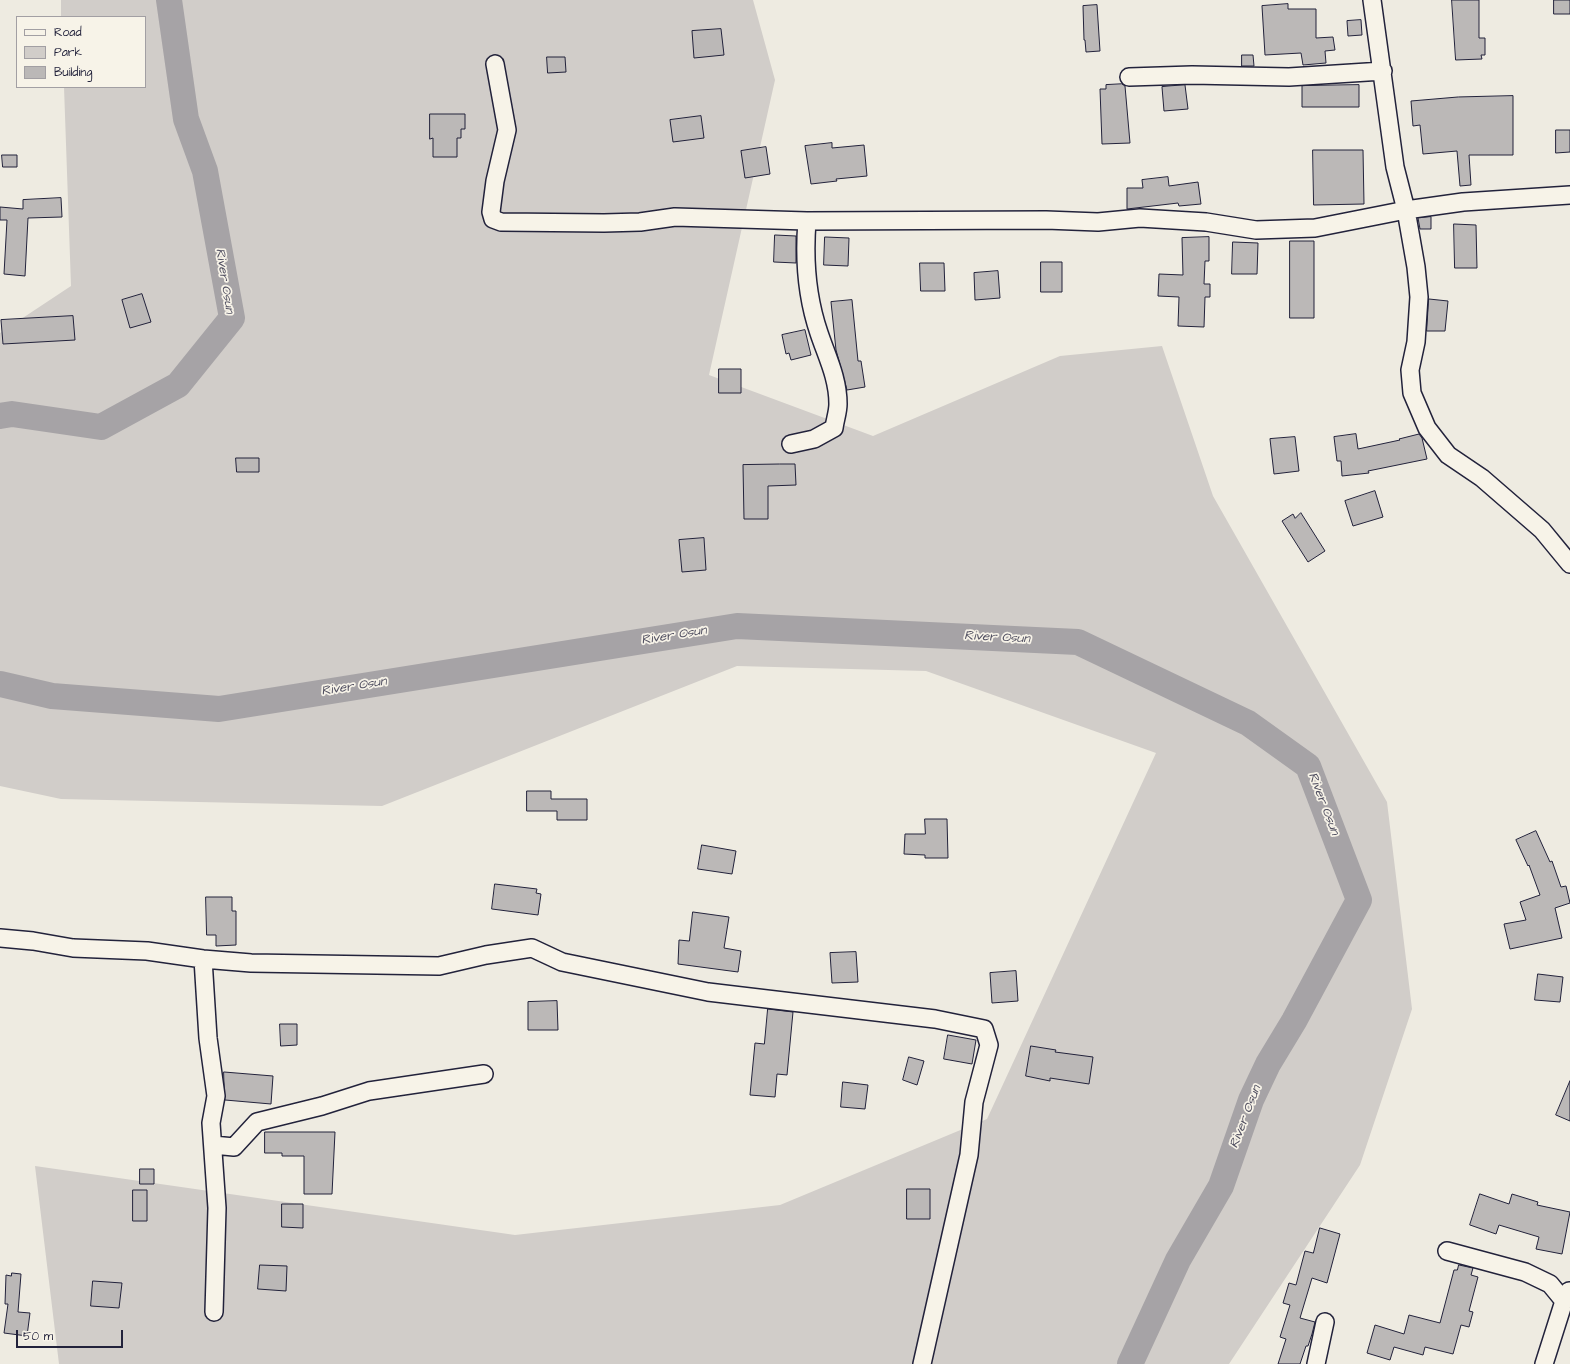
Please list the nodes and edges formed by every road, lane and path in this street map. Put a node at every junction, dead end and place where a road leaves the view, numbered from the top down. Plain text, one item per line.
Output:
1 (1372, 0) edge
2 (495, 64) dead end
3 (1383, 71) junction
4 (1129, 77) dead end
5 (1570, 195) edge
6 (1406, 210) junction
7 (807, 221) junction
8 (791, 444) dead end
9 (1570, 564) edge
10 (0, 938) edge
11 (203, 959) junction
12 (484, 1074) dead end
13 (213, 1145) junction
14 (1447, 1251) dead end
15 (1567, 1295) edge
16 (214, 1312) dead end
17 (1325, 1322) dead end
18 (922, 1364) edge
19 (1316, 1364) edge
20 (1544, 1364) edge

1 - 3 street
2 - 7 street
3 - 4 street
3 - 6 street
5 - 6 street
6 - 7 street
6 - 9 street
7 - 8 street
10 - 11 street
11 - 13 street
11 - 18 street
12 - 13 street
13 - 16 street
14 - 15 street
15 - 20 street
17 - 19 street

